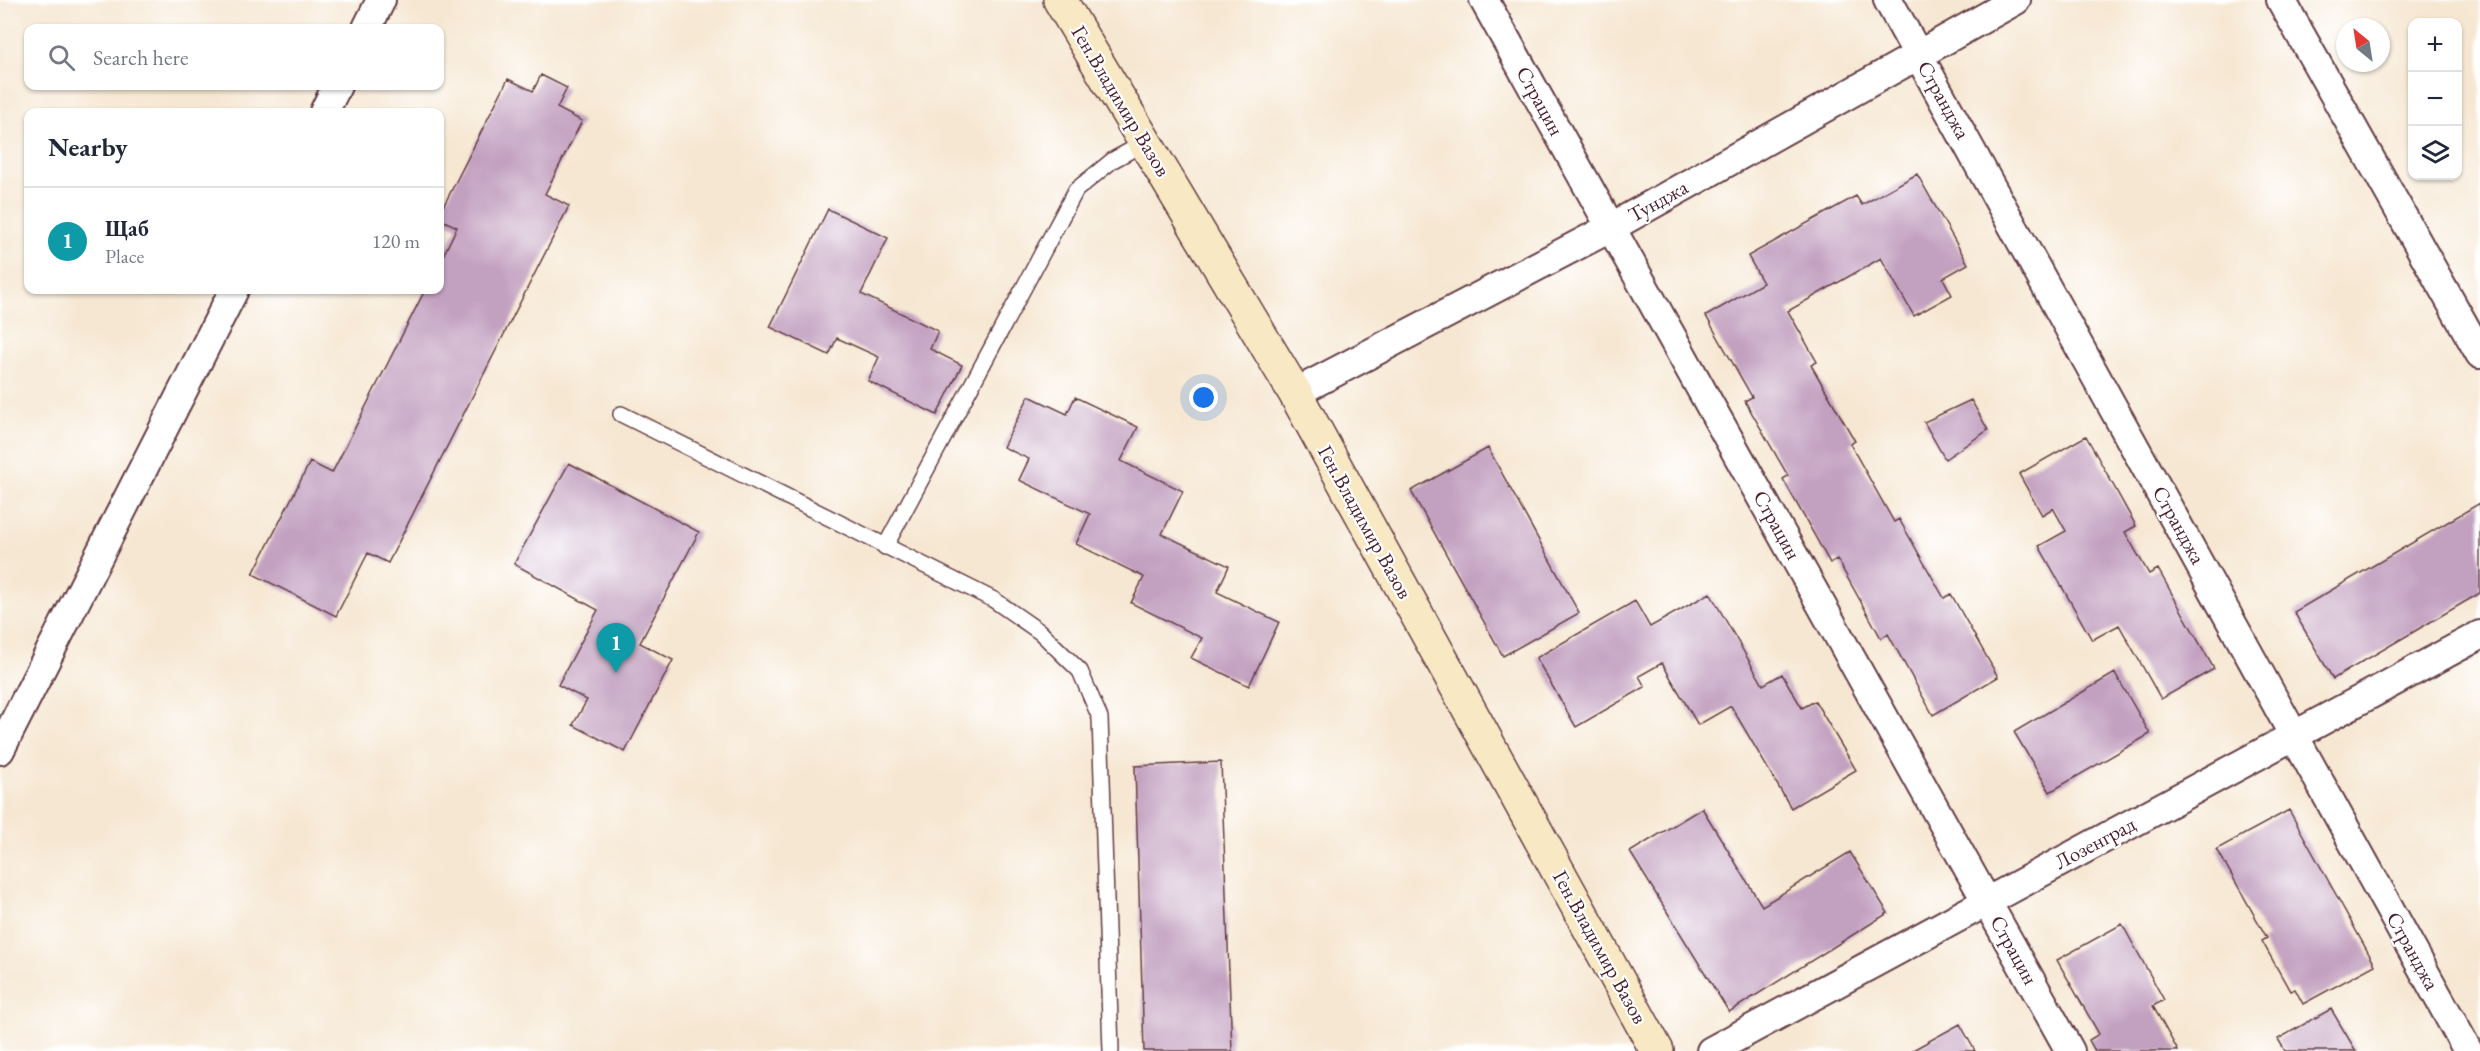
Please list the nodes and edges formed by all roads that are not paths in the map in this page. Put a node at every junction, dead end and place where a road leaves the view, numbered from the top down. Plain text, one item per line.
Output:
1 (381, 0) edge
2 (1060, 0) edge
3 (1484, 0) edge
4 (1888, 0) edge
5 (2016, 0) edge
6 (2281, 0) edge
7 (369, 24) edge
8 (1918, 54) junction
9 (336, 90) edge
10 (326, 108) edge
11 (1146, 142) junction
12 (1610, 228) junction
13 (232, 294) edge
14 (2480, 354) edge
15 (1295, 393) junction
16 (621, 414) dead end
17 (885, 547) junction
18 (2480, 635) edge
19 (2296, 735) junction
20 (0, 750) edge
21 (1988, 901) junction
22 (1111, 1051) edge
23 (1657, 1051) edge
24 (1711, 1051) edge
25 (2070, 1051) edge
26 (2468, 1051) edge

1 - 7 street
2 - 11 street, Ген.Владимир Вазов
3 - 12 street, Страцин
4 - 8 street, Странджа
5 - 8 street, Тунджа
6 - 14 street
8 - 12 street, Тунджа
8 - 19 street, Странджа
9 - 10 street
11 - 15 street, Ген.Владимир Вазов
11 - 17 lane
12 - 15 street, Тунджа
12 - 21 street, Страцин
13 - 20 street
15 - 23 street, Ген.Владимир Вазов
16 - 17 lane
17 - 22 lane
18 - 19 street, Лозенград
19 - 21 street, Лозенград
19 - 26 street, Странджа
21 - 24 street, Лозенград
21 - 25 street, Страцин

